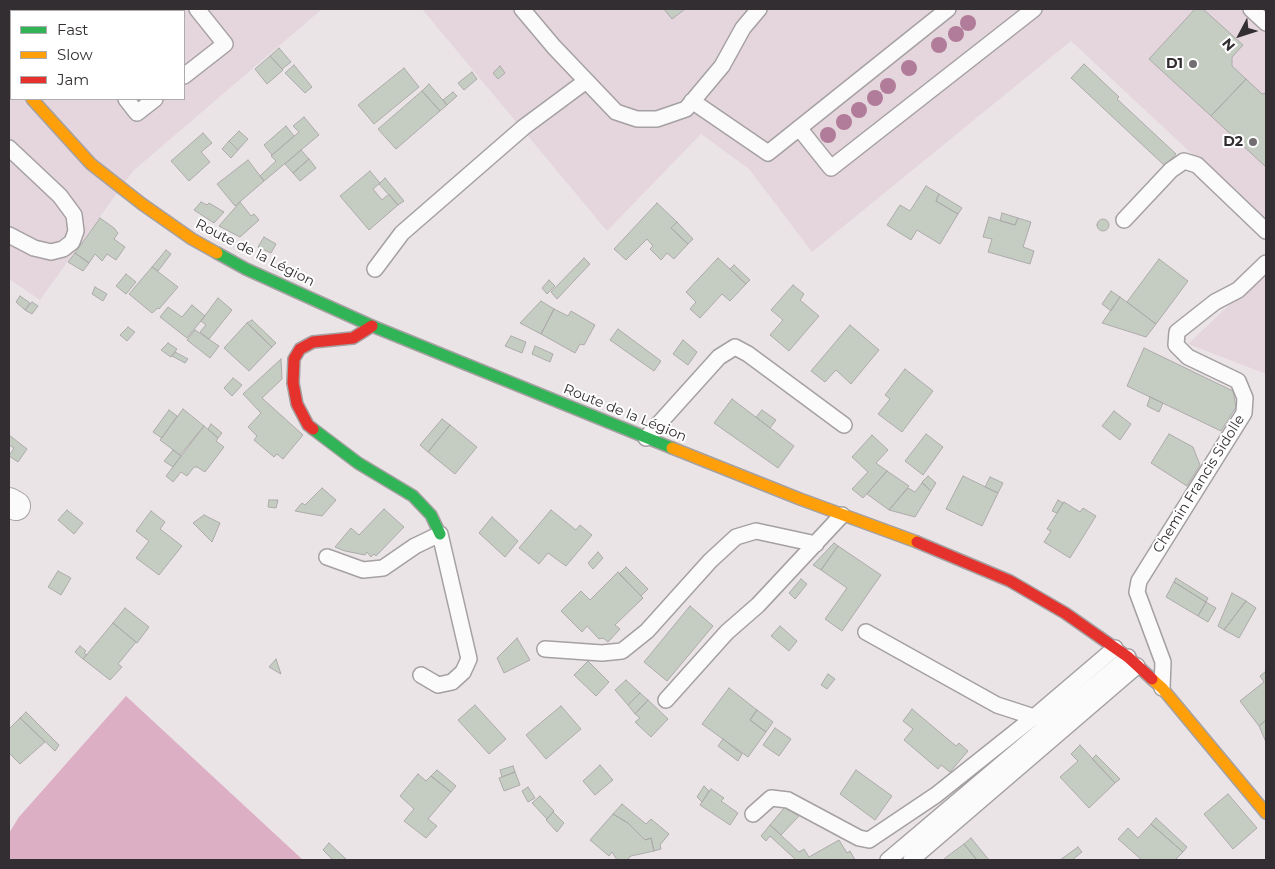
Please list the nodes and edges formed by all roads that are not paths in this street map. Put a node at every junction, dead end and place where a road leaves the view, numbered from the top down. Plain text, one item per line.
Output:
1 (196, 9) edge
2 (522, 9) edge
3 (759, 9) edge
4 (948, 9) edge
5 (1034, 9) edge
6 (1251, 9) edge
7 (1266, 23) edge
8 (185, 75) edge
9 (586, 81) junction
10 (33, 100) edge
11 (127, 100) edge
12 (154, 100) edge
13 (692, 102) junction
14 (799, 128) junction
15 (9, 148) edge
16 (1124, 220) dead end
17 (1266, 231) edge
18 (9, 235) edge
19 (1266, 263) edge
20 (375, 269) dead end
21 (372, 326) junction
22 (844, 425) dead end
23 (646, 438) junction
24 (842, 515) junction
25 (440, 534) junction
26 (816, 544) junction
27 (328, 557) dead end
28 (866, 632) dead end
29 (1115, 648) junction
30 (545, 649) dead end
31 (1132, 662) junction
32 (421, 675) dead end
33 (1162, 688) junction
34 (666, 700) dead end
35 (1034, 717) junction
36 (1266, 813) edge
37 (753, 814) dead end
38 (888, 860) edge
39 (911, 860) edge

1 - 8 lane
2 - 9 lane
3 - 13 lane
4 - 14 lane
5 - 14 lane
6 - 7 lane
9 - 13 lane
9 - 20 lane
10 - 21 main road, Route de la Légion
11 - 12 lane
13 - 14 lane
15 - 18 lane
16 - 17 lane
19 - 33 lane, Chemin Francis Sidolle
21 - 23 main road, Route de la Légion
21 - 25 main road
22 - 23 lane
23 - 24 main road, Route de la Légion
24 - 26 lane
24 - 29 main road, Route de la Légion
25 - 27 lane
25 - 32 lane
26 - 30 lane
26 - 34 lane
28 - 35 lane
29 - 31 main road, Route de la Légion
29 - 35 lane
31 - 33 main road, Route de la Légion
31 - 38 lane
31 - 39 lane
33 - 36 main road, Route de la Légion
35 - 37 lane

